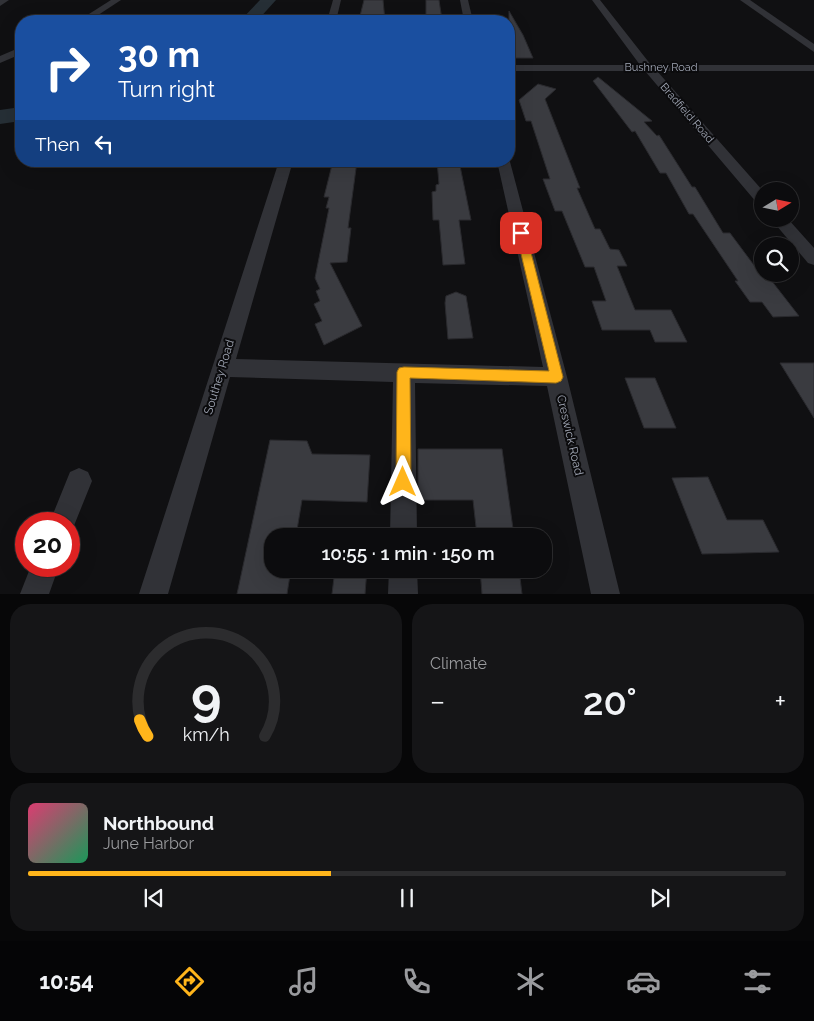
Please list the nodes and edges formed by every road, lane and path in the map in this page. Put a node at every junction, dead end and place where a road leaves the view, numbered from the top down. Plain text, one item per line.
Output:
1 (5, 0) edge
2 (117, 0) edge
3 (337, 0) edge
4 (464, 0) edge
5 (596, 0) edge
6 (744, 0) edge
7 (0, 3) edge
8 (93, 15) edge
9 (333, 15) edge
10 (468, 15) edge
11 (814, 49) edge
12 (15, 53) edge
13 (0, 60) edge
14 (646, 67) junction
15 (515, 68) edge
16 (814, 68) edge
17 (284, 167) edge
18 (505, 167) edge
19 (754, 191) edge
20 (787, 228) edge
21 (814, 259) edge
22 (222, 368) junction
23 (404, 372) junction
24 (556, 377) junction
25 (79, 480) dead end
26 (67, 512) edge
27 (403, 528) edge
28 (41, 577) edge
29 (403, 578) edge
30 (34, 594) edge
31 (153, 594) edge
32 (403, 594) edge
33 (606, 594) edge

1 - 7 street
2 - 8 street
3 - 9 street
4 - 10 street
5 - 14 street, Bradfield Road
6 - 11 street
12 - 13 street
14 - 15 street, Bushney Road
14 - 16 street, Bushney Road
14 - 19 street, Bradfield Road
17 - 22 street, Southey Road
18 - 24 street, Creswick Road
20 - 21 street
22 - 23 street
22 - 31 street, Southey Road
23 - 24 street
23 - 27 street
24 - 33 street, Creswick Road
25 - 26 street
28 - 30 street
29 - 32 street

